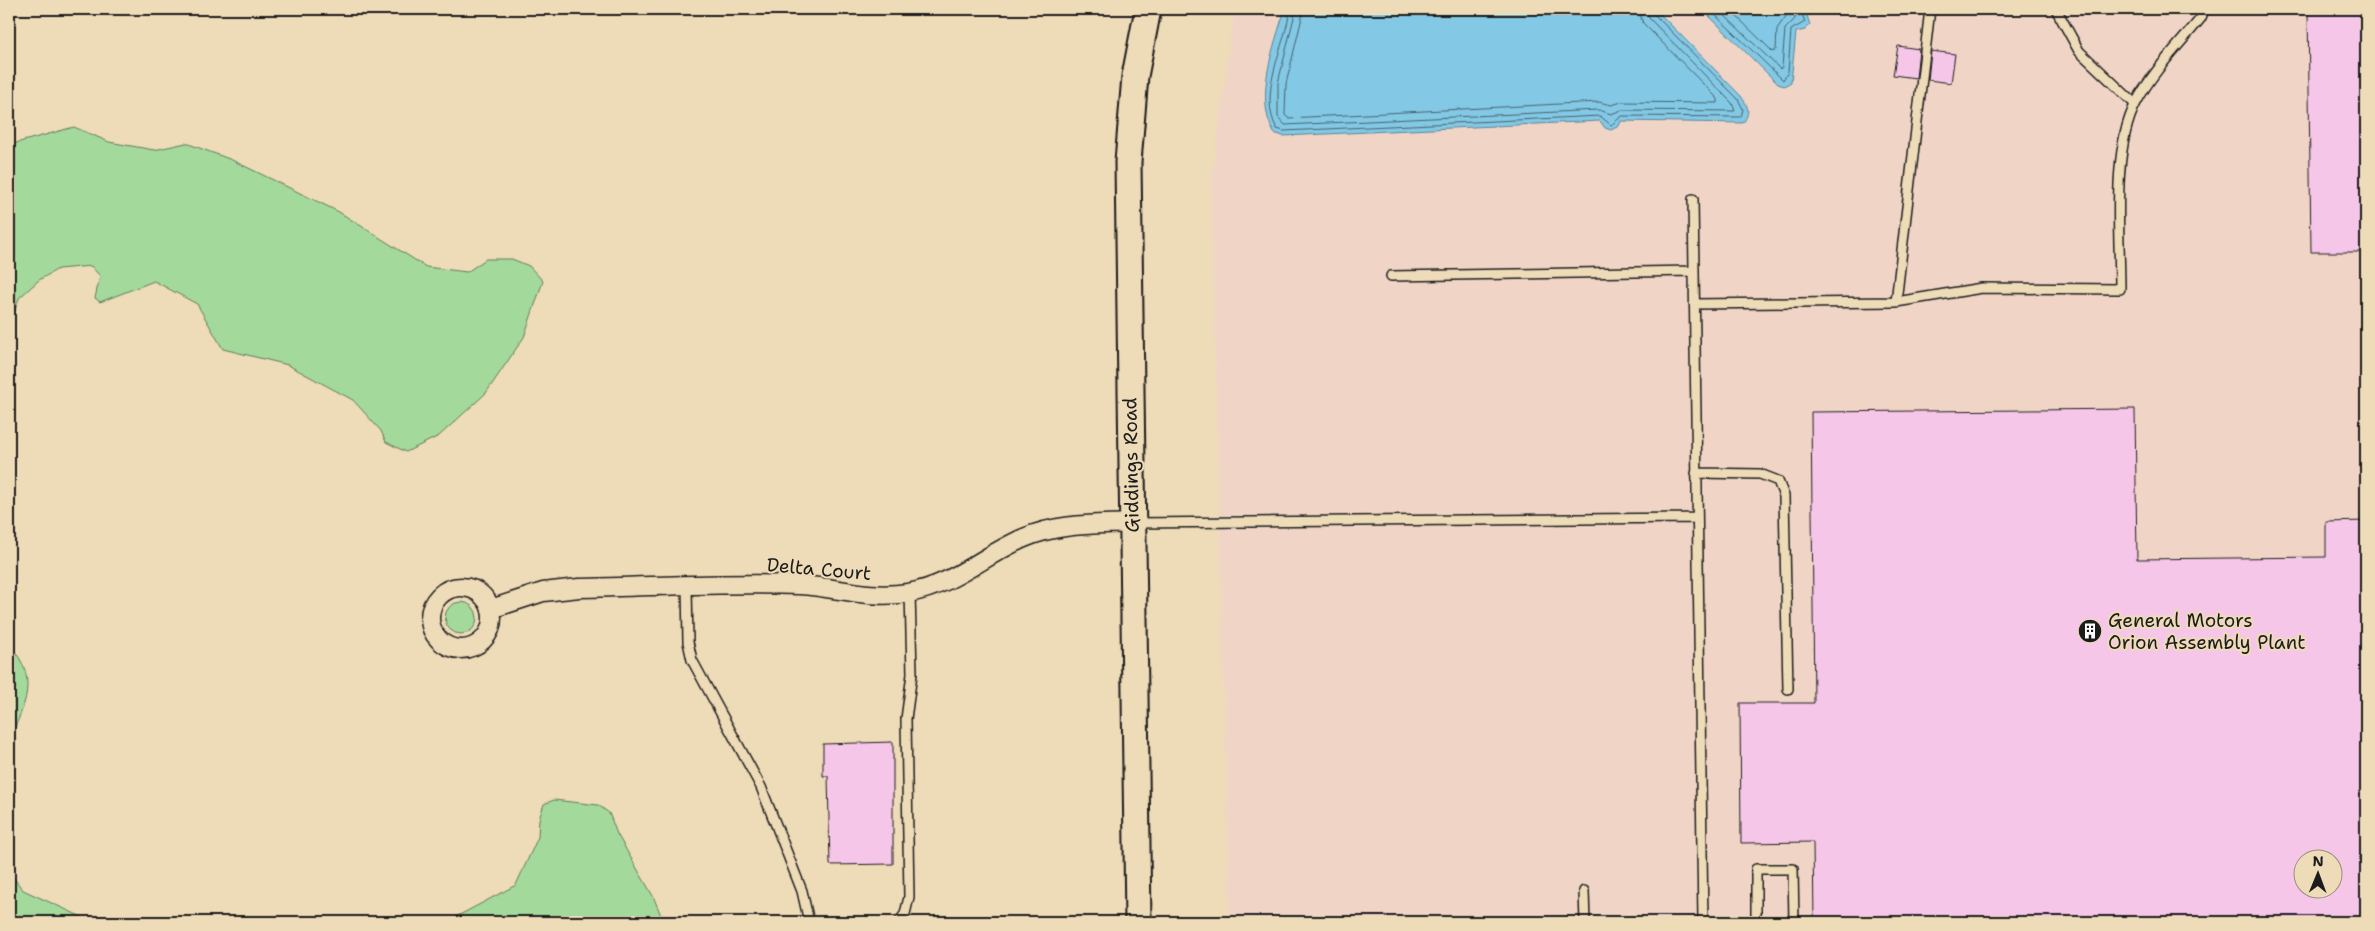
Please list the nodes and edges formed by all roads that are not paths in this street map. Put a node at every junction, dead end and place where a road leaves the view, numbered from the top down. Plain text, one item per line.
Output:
1 (1148, 9) edge
2 (1930, 9) edge
3 (2056, 9) edge
4 (2204, 9) edge
5 (2135, 104) junction
6 (1693, 199) dead end
7 (1694, 271) junction
8 (1391, 276) dead end
9 (1896, 302) junction
10 (1694, 304) junction
11 (1696, 473) junction
12 (1697, 518) junction
13 (1132, 523) junction
14 (687, 586) junction
15 (910, 592) junction
16 (490, 609) dead end
17 (1788, 688) dead end
18 (1584, 891) dead end
19 (809, 922) edge
20 (898, 922) edge
21 (1138, 922) edge
22 (1585, 922) edge
23 (1702, 922) edge
24 (1756, 922) edge
25 (1794, 922) edge

1 - 13 main road, Giddings Road
2 - 9 lane
3 - 5 lane
4 - 5 lane
5 - 9 lane
6 - 7 lane
7 - 8 lane
7 - 10 lane
9 - 10 lane
10 - 11 lane
11 - 12 lane
11 - 17 lane
12 - 13 lane
12 - 23 lane
13 - 15 street, Delta Court
13 - 21 main road, Giddings Road
14 - 15 street, Delta Court
14 - 16 street, Delta Court
14 - 19 lane
15 - 20 lane
18 - 22 lane
24 - 25 lane

